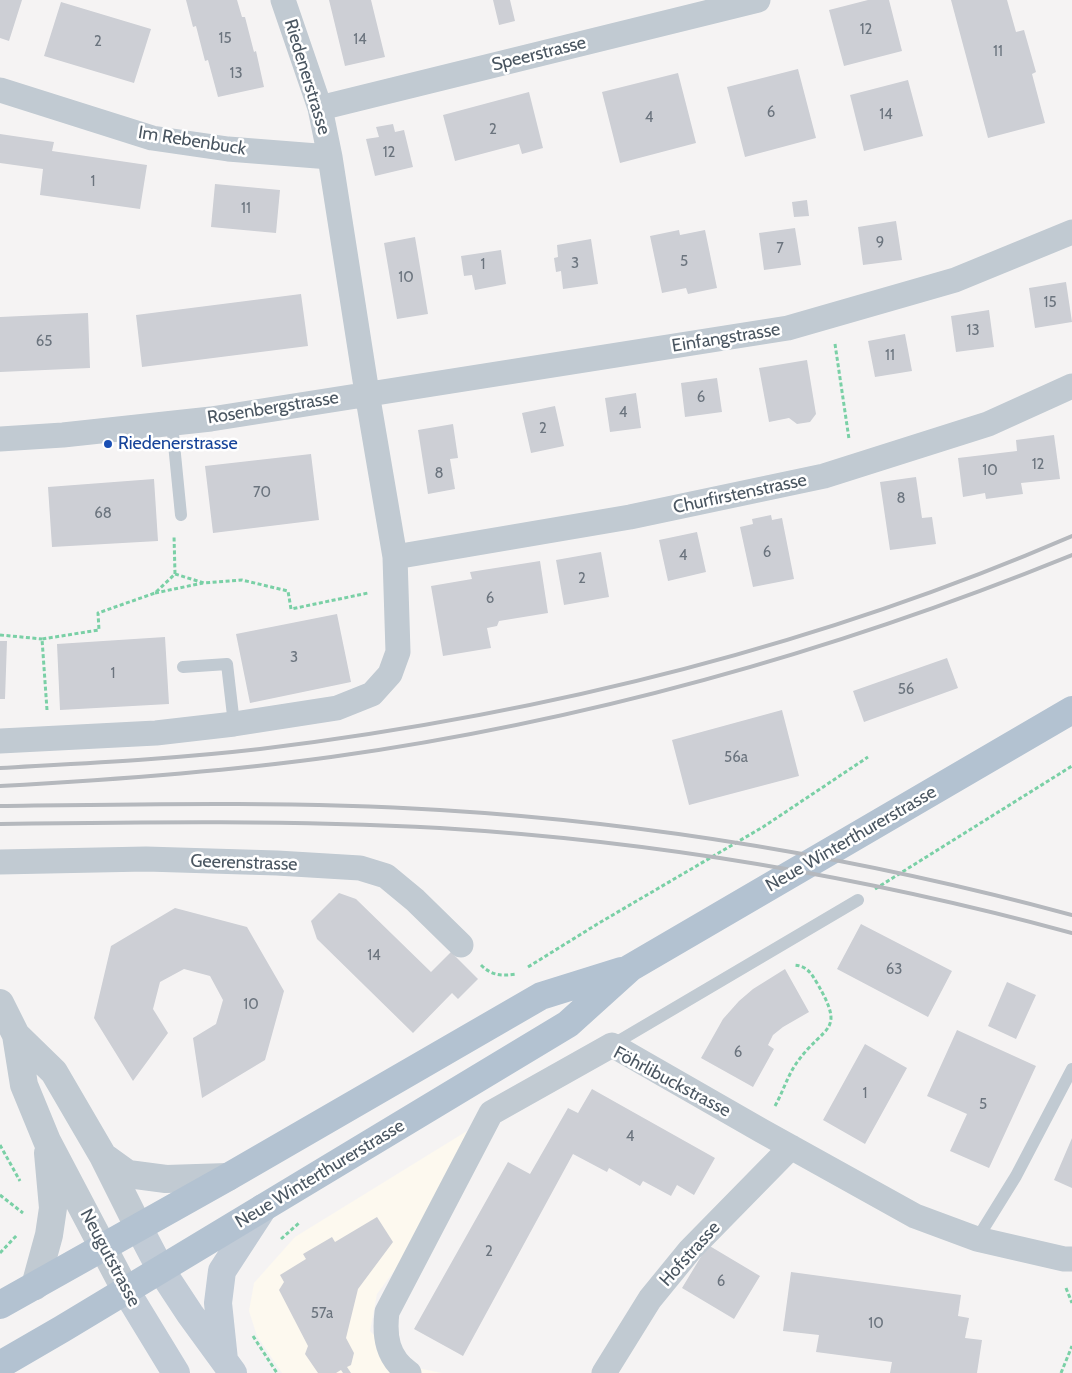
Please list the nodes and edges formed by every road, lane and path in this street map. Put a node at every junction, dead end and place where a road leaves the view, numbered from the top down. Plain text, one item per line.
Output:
1 (283, 0) edge
2 (758, 0) edge
3 (0, 90) edge
4 (320, 108) junction
5 (330, 157) junction
6 (1072, 232) edge
7 (835, 338) dead end
8 (1072, 386) edge
9 (367, 393) junction
10 (172, 424) junction
11 (0, 440) edge
12 (856, 466) junction
13 (181, 515) dead end
14 (174, 529) dead end
15 (395, 557) junction
16 (175, 574) junction
17 (204, 583) junction
18 (156, 593) junction
19 (370, 593) dead end
20 (0, 635) edge
21 (42, 639) junction
22 (183, 667) dead end
23 (1072, 710) edge
24 (47, 711) dead end
25 (234, 724) junction
26 (0, 741) edge
27 (868, 757) dead end
28 (1072, 766) edge
29 (0, 862) edge
30 (858, 900) joint
31 (461, 945) joint
32 (792, 964) dead end
33 (526, 968) dead end
34 (630, 968) junction
35 (518, 973) dead end
36 (0, 1003) edge
37 (16, 1035) junction
38 (612, 1045) junction
39 (1072, 1069) edge
40 (762, 1131) junction
41 (47, 1141) junction
42 (0, 1145) edge
43 (791, 1147) junction
44 (103, 1156) junction
45 (228, 1177) junction
46 (20, 1182) dead end
47 (0, 1195) edge
48 (24, 1205) dead end
49 (263, 1208) junction
50 (30, 1219) dead end
51 (22, 1220) dead end
52 (299, 1223) dead end
53 (138, 1228) junction
54 (20, 1232) dead end
55 (977, 1239) junction
56 (279, 1240) dead end
57 (103, 1247) junction
58 (0, 1253) edge
59 (1072, 1259) edge
60 (161, 1270) junction
61 (35, 1286) junction
62 (126, 1291) junction
63 (0, 1305) edge
64 (250, 1328) dead end
65 (1072, 1346) edge
66 (0, 1365) edge
67 (228, 1367) edge
68 (176, 1373) edge
69 (277, 1373) edge
70 (409, 1373) edge
71 (604, 1373) edge
72 (1061, 1373) edge

1 - 4 street, Riedenerstrasse
2 - 4 street, Speerstrasse
3 - 5 street, Im Rebenbuck
4 - 5 street, Riedenerstrasse
5 - 9 street, Riedenerstrasse
6 - 9 street, Einfangstrasse
7 - 12 path
8 - 12 street, Churfirstenstrasse
9 - 10 street, Rosenbergstrasse
9 - 15 street, Riedenerstrasse
10 - 11 street, Rosenbergstrasse
10 - 13 lane
12 - 15 street, Churfirstenstrasse
14 - 16 path
15 - 25 street, Riedenerstrasse
16 - 17 path
16 - 18 path
17 - 18 path
17 - 19 path
18 - 21 path
20 - 21 path
21 - 24 path
22 - 25 lane
23 - 34 main road, Neue Winterthurerstrasse
25 - 26 street, Riedenerstrasse
27 - 33 path
28 - 30 path
29 - 31 street, Geerenstrasse
30 - 38 lane
31 - 35 path
32 - 40 path
34 - 45 main road, Neue Winterthurerstrasse
34 - 49 main road, Neue Winterthurerstrasse
36 - 37 street, Neugutstrasse
37 - 41 street, Neugutstrasse
37 - 44 street, Neugutstrasse
38 - 40 street, Föhrlibuckstrasse
38 - 70 street, Föhrlibuckstrasse
39 - 55 lane
40 - 43 street, Föhrlibuckstrasse
41 - 57 street, Neugutstrasse
41 - 61 street, Neugutstrasse
42 - 46 path
43 - 55 street, Föhrlibuckstrasse
43 - 71 street, Hofstrasse
44 - 45 street, Neugutstrasse
44 - 53 street, Neugutstrasse
45 - 53 main road, Neue Winterthurerstrasse
47 - 50 path
48 - 51 path
49 - 60 main road, Neue Winterthurerstrasse
49 - 67 main road, Neugutstrasse
52 - 56 path
53 - 57 main road, Neue Winterthurerstrasse
53 - 60 main road, Neugutstrasse
54 - 58 path
55 - 59 street, Föhrlibuckstrasse
57 - 61 main road, Neue Winterthurerstrasse
57 - 62 street, Neugutstrasse
60 - 62 main road, Neue Winterthurerstrasse
60 - 67 main road, Neugutstrasse
61 - 63 main road, Neue Winterthurerstrasse
62 - 66 main road, Neue Winterthurerstrasse
62 - 68 main road, Neugutstrasse
64 - 69 path
65 - 72 path

